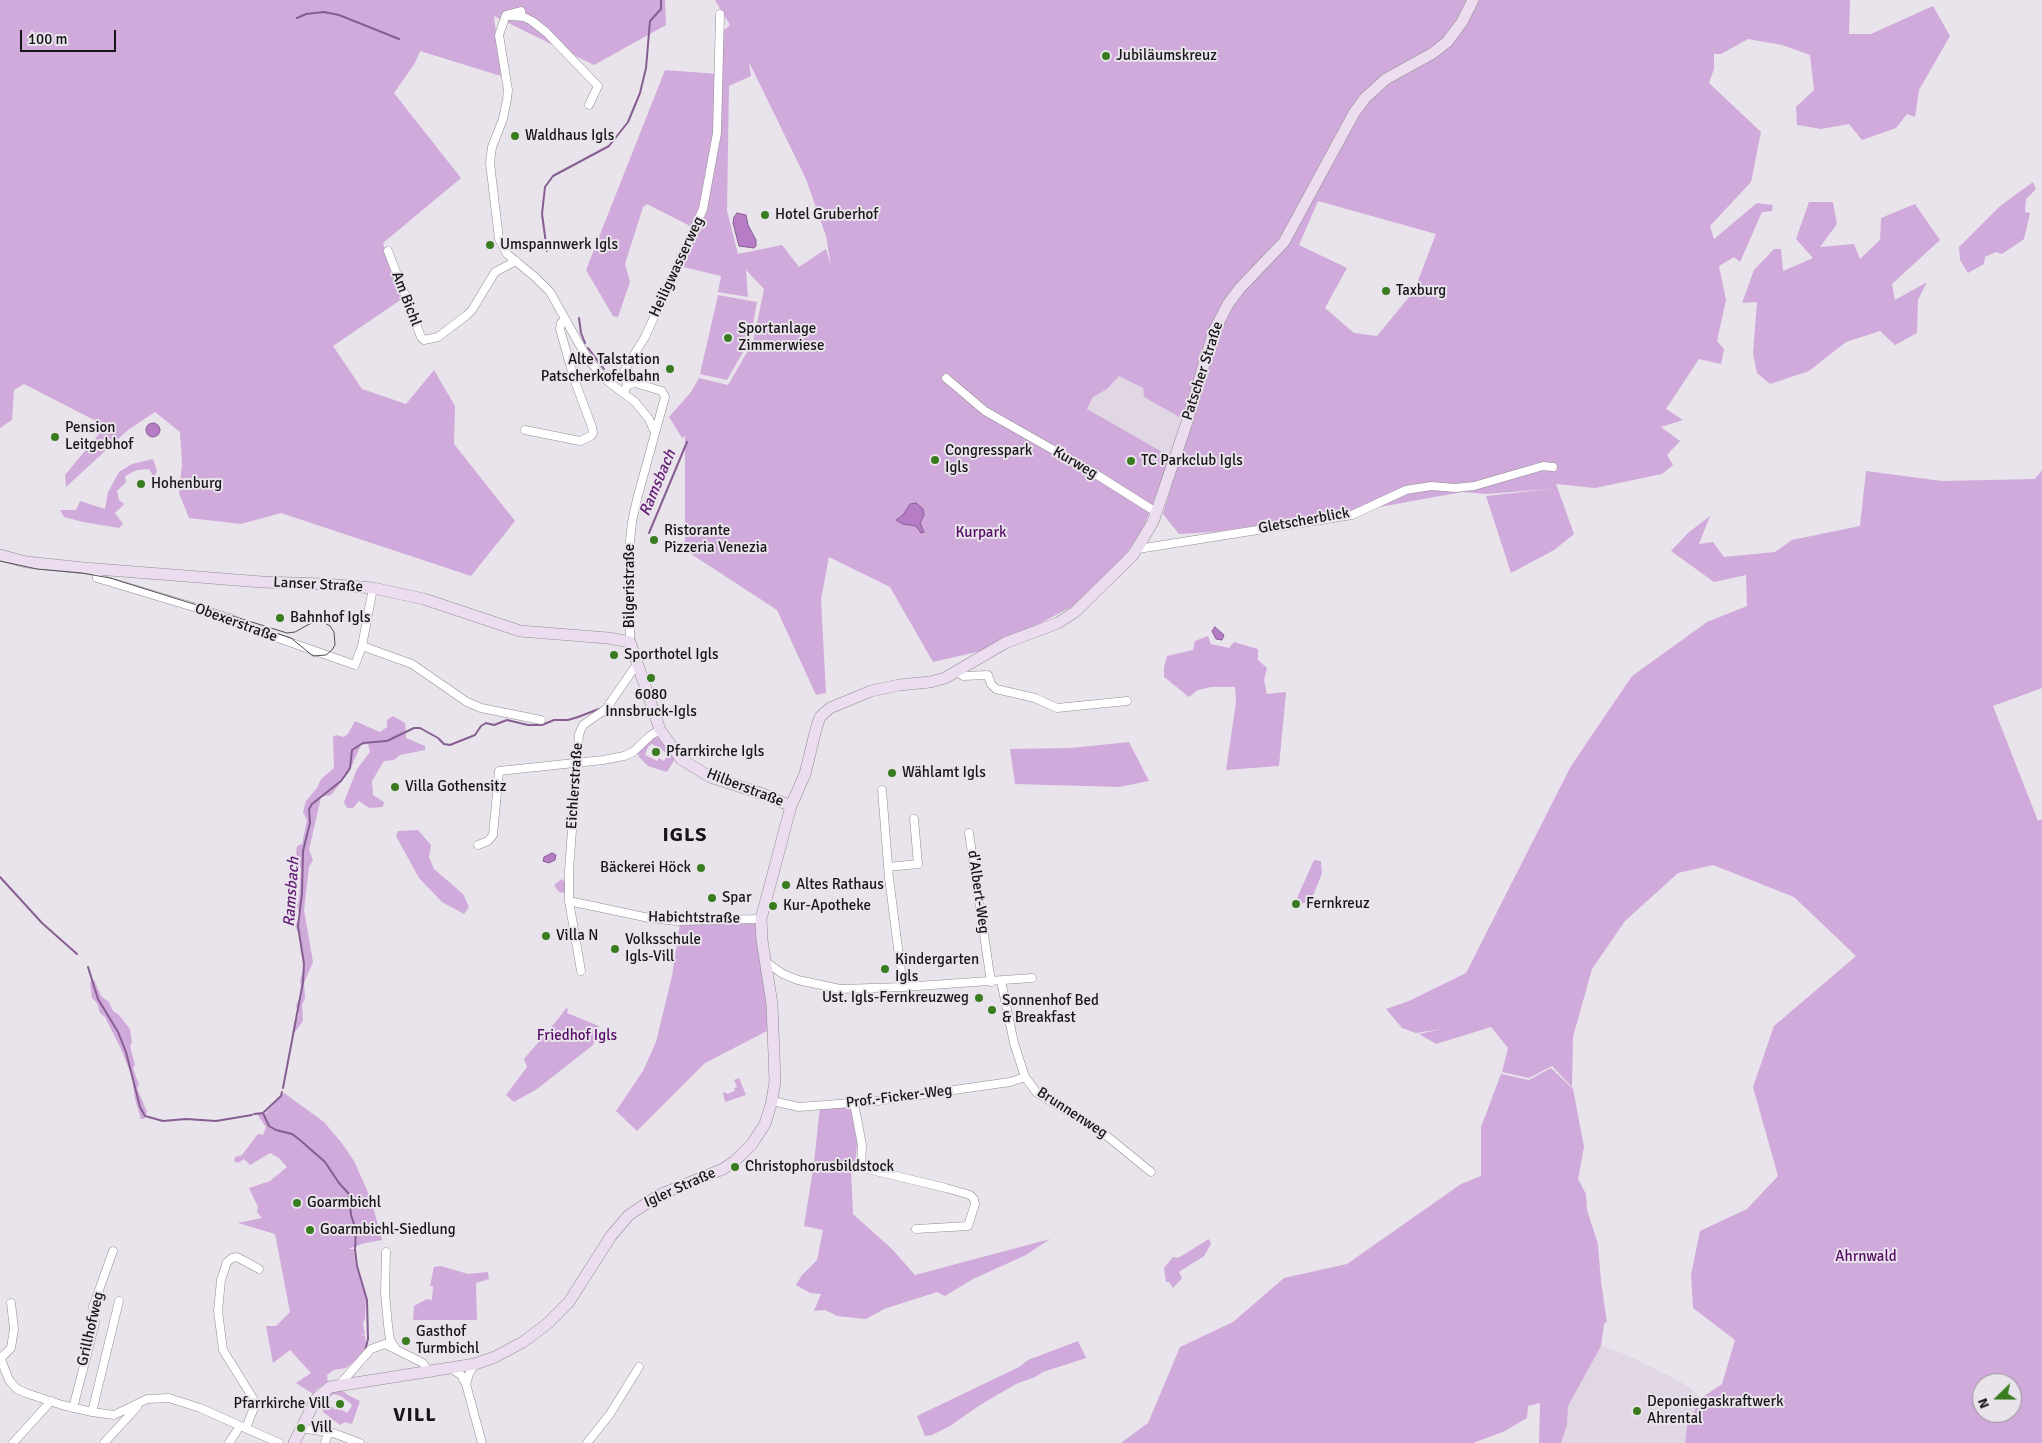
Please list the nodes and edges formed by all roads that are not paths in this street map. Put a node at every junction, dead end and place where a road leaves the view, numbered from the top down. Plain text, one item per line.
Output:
1 (1473, 0) edge
2 (521, 11) dead end
3 (720, 14) dead end
4 (506, 15) junction
5 (589, 105) dead end
6 (388, 251) dead end
7 (516, 261) junction
8 (565, 319) junction
9 (946, 378) dead end
10 (627, 384) junction
11 (624, 393) junction
12 (525, 430) dead end
13 (654, 433) junction
14 (1554, 467) dead end
15 (1156, 512) junction
16 (1138, 549) junction
17 (0, 555) edge
18 (97, 574) junction
19 (373, 588) junction
20 (630, 642) junction
21 (362, 646) junction
22 (637, 664) junction
23 (958, 672) junction
24 (1127, 701) dead end
25 (541, 720) dead end
26 (660, 730) junction
27 (578, 763) junction
28 (882, 790) dead end
29 (791, 806) junction
30 (914, 819) dead end
31 (969, 833) dead end
32 (478, 845) dead end
33 (888, 867) junction
34 (569, 901) junction
35 (761, 919) junction
36 (766, 962) junction
37 (581, 971) dead end
38 (1032, 978) dead end
39 (1001, 981) junction
40 (991, 982) junction
41 (903, 987) junction
42 (1025, 1077) junction
43 (772, 1101) junction
44 (854, 1103) junction
45 (1151, 1172) dead end
46 (916, 1230) dead end
47 (113, 1252) dead end
48 (386, 1252) dead end
49 (259, 1269) dead end
50 (119, 1301) dead end
51 (11, 1303) dead end
52 (398, 1350) junction
53 (0, 1357) edge
54 (475, 1364) junction
55 (639, 1367) dead end
56 (452, 1369) junction
57 (429, 1373) junction
58 (340, 1384) junction
59 (466, 1384) junction
60 (51, 1401) junction
61 (142, 1401) junction
62 (73, 1408) junction
63 (92, 1412) junction
64 (243, 1427) junction
65 (301, 1428) junction
66 (328, 1432) junction
67 (14, 1443) edge
68 (104, 1443) edge
69 (229, 1443) edge
70 (278, 1443) edge
71 (294, 1443) edge
72 (325, 1443) edge
73 (360, 1443) edge
74 (482, 1443) edge
75 (587, 1443) edge

1 - 15 main road, Patscher Straße
2 - 4 street
3 - 10 street, Heiligwasserweg
4 - 5 street
4 - 7 street
6 - 7 street, Am Bichl
7 - 8 street
8 - 11 street
8 - 12 street
9 - 15 street, Kurweg
10 - 11 street, Heiligwasserweg
10 - 13 street, Bilgeristraße
11 - 13 street
13 - 20 street, Bilgeristraße
14 - 16 street, Gletscherblick
15 - 16 main road, Patscher Straße
16 - 23 main road, Patscher Straße
17 - 18 main road, Lanser Straße
18 - 19 main road, Lanser Straße
18 - 21 street, Obexerstraße
19 - 20 main road, Lanser Straße
19 - 21 street, Obexerstraße
20 - 22 main road, Hilberstraße
21 - 25 street
22 - 26 main road, Hilberstraße
22 - 27 street, Eichlerstraße
23 - 24 street, Patscher Straße
23 - 29 main road, Patscher Straße
26 - 27 street
26 - 29 main road, Hilberstraße
27 - 32 street
27 - 34 street, Eichlerstraße
28 - 33 street
29 - 35 main road, Igler Straße
30 - 33 street
31 - 40 street, d'Albert-Weg
33 - 41 street
34 - 35 street, Habichtstraße
34 - 37 street, Eichlerstraße
35 - 36 main road, Igler Straße
36 - 41 street
36 - 43 main road, Igler Straße
38 - 39 street
39 - 40 street
39 - 42 street, Brunnenweg
40 - 41 street
42 - 44 street, Prof.-Ficker-Weg
42 - 45 street, Brunnenweg
43 - 44 street, Prof.-Ficker-Weg
43 - 54 main road, Igler Straße
44 - 46 street
47 - 62 street, Grillhofweg
48 - 52 street
49 - 64 street
50 - 63 street, Grillhofweg
51 - 53 street
52 - 57 street
52 - 58 street
53 - 60 street
54 - 56 main road, Igler Straße
54 - 59 street
55 - 75 street
56 - 57 main road, Igler Straße
56 - 59 street
57 - 58 main road, Igler Straße
58 - 65 main road, Igler Straße
59 - 74 street
60 - 62 street
60 - 67 street
61 - 63 street
61 - 64 street
61 - 68 street
62 - 63 street
64 - 69 street
64 - 70 street
65 - 66 street
65 - 71 main road, Igler Straße
66 - 72 street
66 - 73 street

